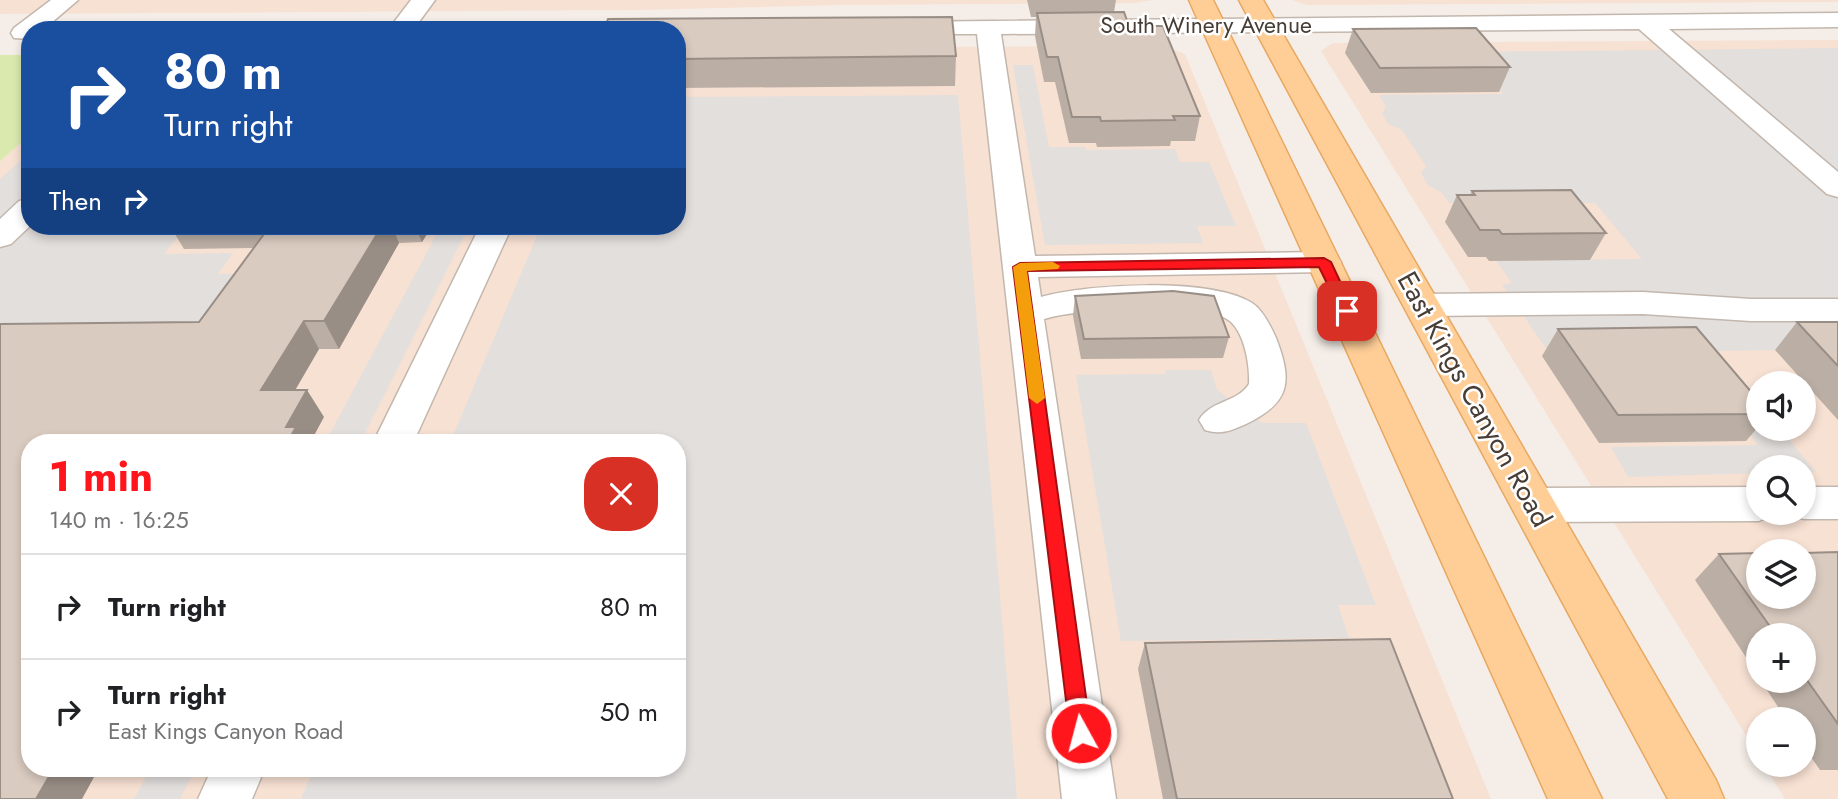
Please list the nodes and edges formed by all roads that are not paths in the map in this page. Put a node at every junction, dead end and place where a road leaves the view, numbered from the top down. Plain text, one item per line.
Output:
1 (66, 0) edge
2 (423, 0) edge
3 (1518, 0) edge
4 (1780, 0) edge
5 (1207, 12) edge
6 (1259, 12) edge
7 (1838, 20) edge
8 (35, 21) edge
9 (408, 21) edge
10 (1645, 21) junction
11 (1810, 21) junction
12 (1540, 22) junction
13 (872, 27) edge
14 (988, 27) junction
15 (1838, 188) edge
16 (21, 217) edge
17 (492, 235) edge
18 (0, 237) edge
19 (1324, 262) junction
20 (1020, 267) junction
21 (1423, 305) junction
22 (1838, 310) edge
23 (1025, 312) junction
24 (1219, 420) dead end
25 (397, 434) edge
26 (1746, 503) edge
27 (1816, 503) edge
28 (1838, 503) edge
29 (1534, 505) junction
30 (235, 777) edge
31 (225, 799) edge
32 (1089, 799) edge
33 (1575, 799) edge
34 (1697, 799) edge

1 - 8 street
2 - 9 street
3 - 12 street
4 - 11 street
5 - 6 street, South Winery Avenue
5 - 14 street, South Winery Avenue
5 - 19 main road
6 - 12 street, South Winery Avenue
6 - 21 main road, East Kings Canyon Road
7 - 11 street, South Winery Avenue
10 - 11 street, South Winery Avenue
10 - 12 street, South Winery Avenue
10 - 15 street
13 - 14 street, South Winery Avenue
14 - 20 street
16 - 18 street
17 - 25 street
19 - 20 street
19 - 33 main road
20 - 23 street
21 - 22 street
21 - 29 main road, East Kings Canyon Road
23 - 24 street
23 - 32 street
26 - 29 street
27 - 28 street
29 - 34 main road, East Kings Canyon Road
30 - 31 street

